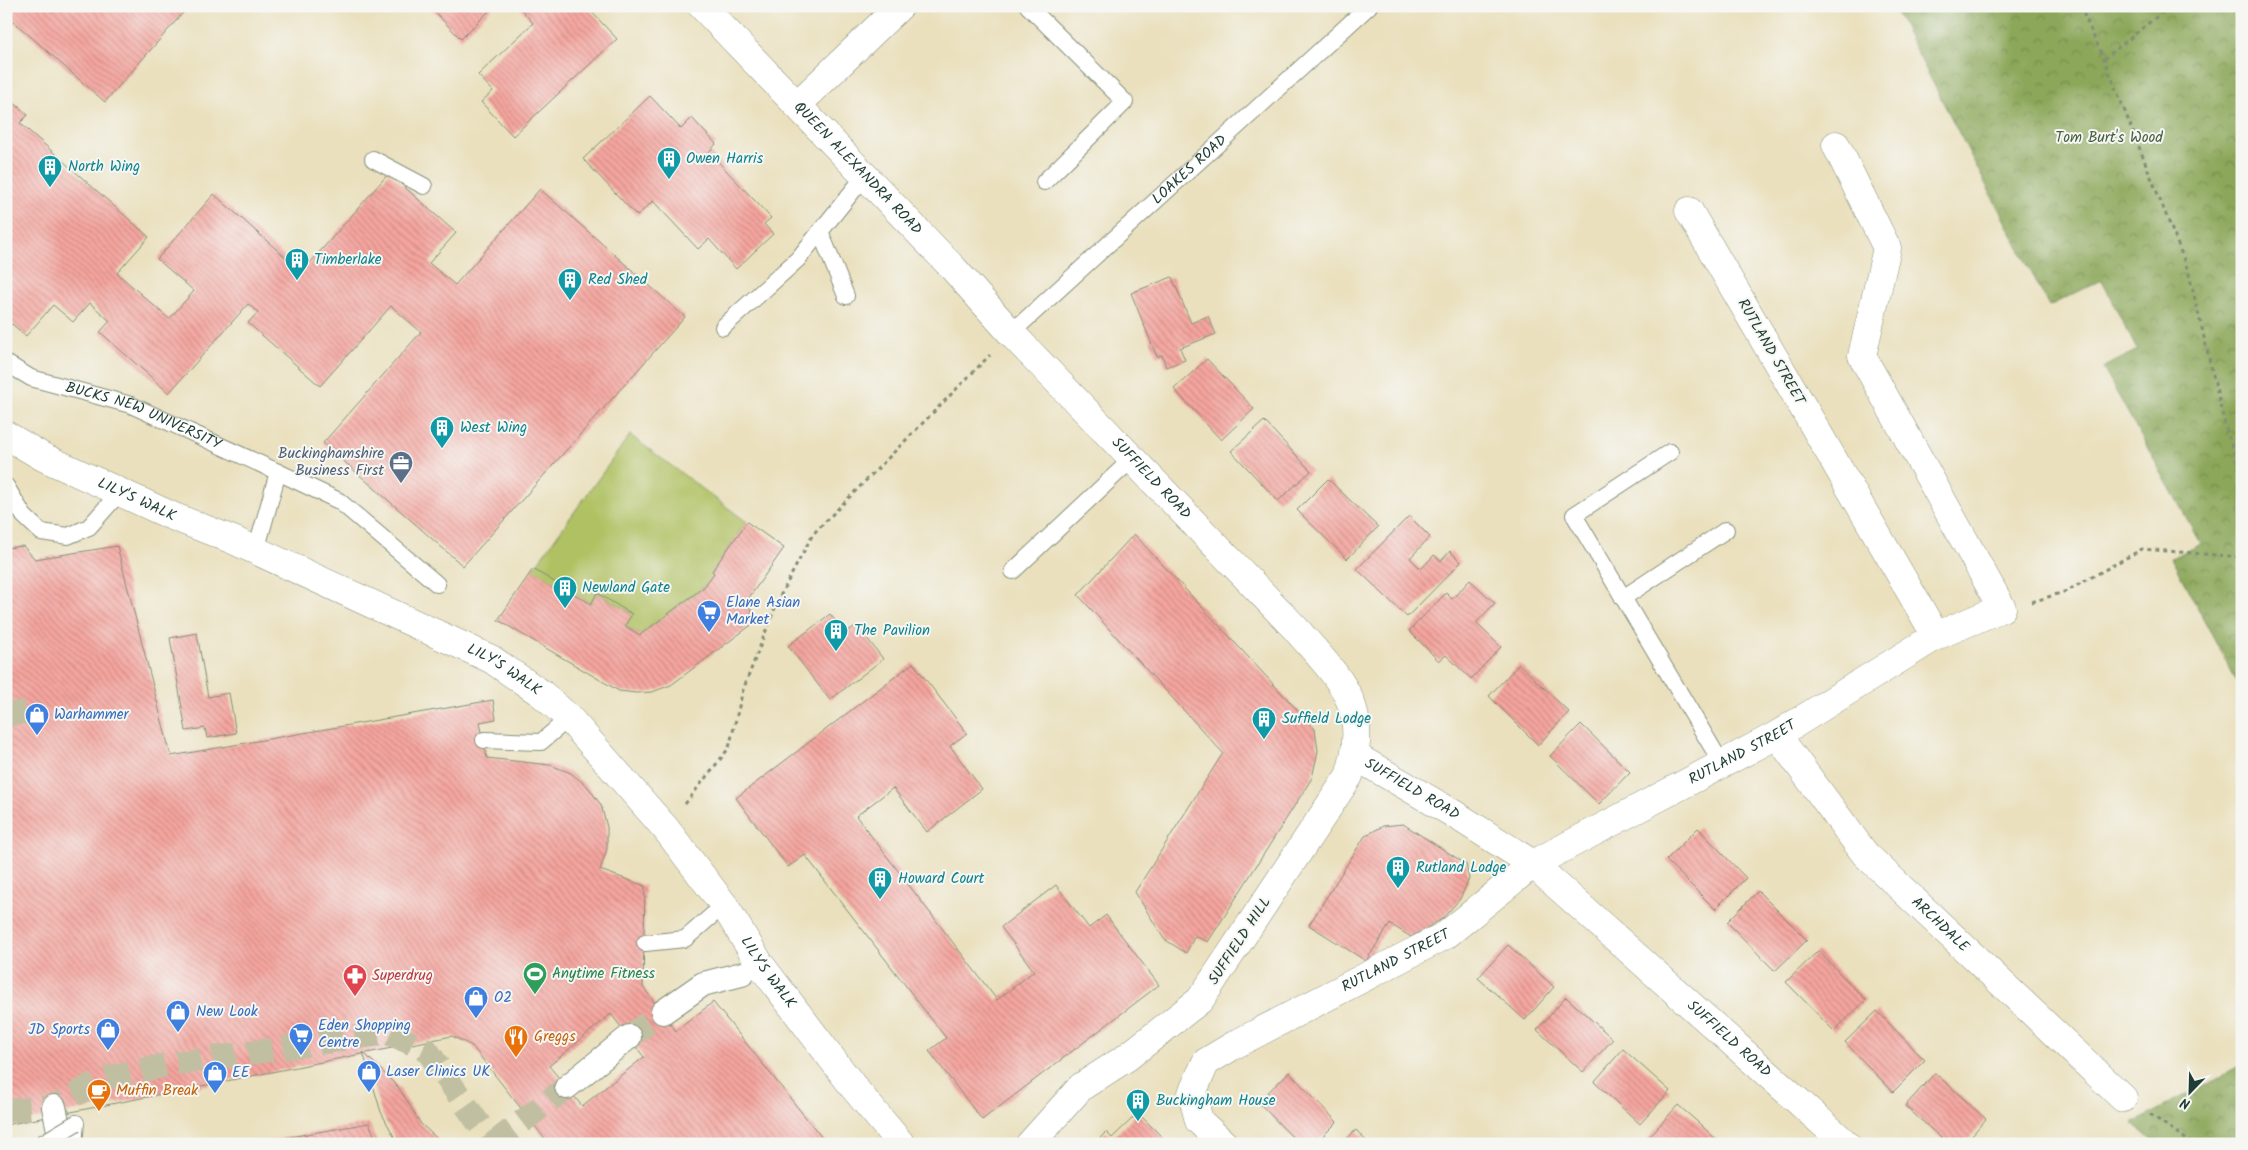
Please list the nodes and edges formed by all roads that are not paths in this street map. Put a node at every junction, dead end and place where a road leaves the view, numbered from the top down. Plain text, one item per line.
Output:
1 (702, 6) edge
2 (900, 6) edge
3 (1028, 6) edge
4 (1369, 6) edge
5 (797, 105) junction
6 (1836, 145) dead end
7 (372, 159) dead end
8 (864, 177) junction
9 (1044, 182) dead end
10 (424, 186) dead end
11 (1689, 211) dead end
12 (820, 231) junction
13 (846, 296) dead end
14 (723, 327) dead end
15 (1011, 333) junction
16 (6, 363) edge
17 (6, 436) edge
18 (1670, 452) dead end
19 (1132, 459) junction
20 (278, 472) junction
21 (6, 486) edge
22 (120, 492) junction
23 (1726, 530) dead end
24 (256, 551) junction
25 (1013, 571) dead end
26 (437, 584) dead end
27 (1623, 598) junction
28 (1936, 636) junction
29 (569, 718) junction
30 (1777, 734) junction
31 (484, 740) dead end
32 (1355, 756) junction
33 (1722, 764) junction
34 (1533, 864) junction
35 (724, 905) junction
36 (645, 943) dead end
37 (742, 974) dead end
38 (663, 1012) tunnel mouth
39 (629, 1037) tunnel mouth
40 (1081, 1086) junction
41 (567, 1087) tunnel mouth
42 (855, 1089) junction
43 (2123, 1098) road end
44 (54, 1107) dead end
45 (42, 1144) edge
46 (62, 1144) edge
47 (74, 1144) edge
48 (901, 1144) edge
49 (914, 1144) edge
50 (1030, 1144) edge
51 (1042, 1144) edge
52 (1224, 1144) edge
53 (1846, 1144) edge

1 - 5 street, QUEEN ALEXANDRA ROAD
2 - 5 street
3 - 9 lane
4 - 15 lane, LOAKES ROAD
5 - 8 street, QUEEN ALEXANDRA ROAD
6 - 28 street
7 - 10 lane
8 - 12 lane
8 - 15 street, QUEEN ALEXANDRA ROAD
11 - 28 street, RUTLAND STREET
12 - 13 lane
12 - 14 lane
15 - 19 street, SUFFIELD ROAD
16 - 20 lane, BUCKS NEW UNIVERSITY
17 - 22 street, LILY'S WALK
18 - 27 lane
19 - 25 lane
19 - 32 street, SUFFIELD ROAD
20 - 24 lane
20 - 26 lane, BUCKS NEW UNIVERSITY
21 - 22 lane
22 - 24 street, LILY'S WALK
23 - 27 lane
24 - 29 street, LILY'S WALK
27 - 33 lane
28 - 30 street, RUTLAND STREET
29 - 31 lane
29 - 35 street, LILY'S WALK
30 - 33 street, RUTLAND STREET
30 - 43 street, ARCHDALE
32 - 34 street, SUFFIELD ROAD
32 - 40 street, SUFFIELD HILL
33 - 34 street, RUTLAND STREET
34 - 52 street, RUTLAND STREET
34 - 53 street, SUFFIELD ROAD
35 - 36 lane
35 - 42 street, LILY'S WALK
37 - 38 street
39 - 41 street
40 - 50 street, SUFFIELD HILL
40 - 51 street, SUFFIELD HILL
42 - 48 street, LILY'S WALK
42 - 49 street, LILY'S WALK
44 - 46 street
45 - 47 lane, bridge

